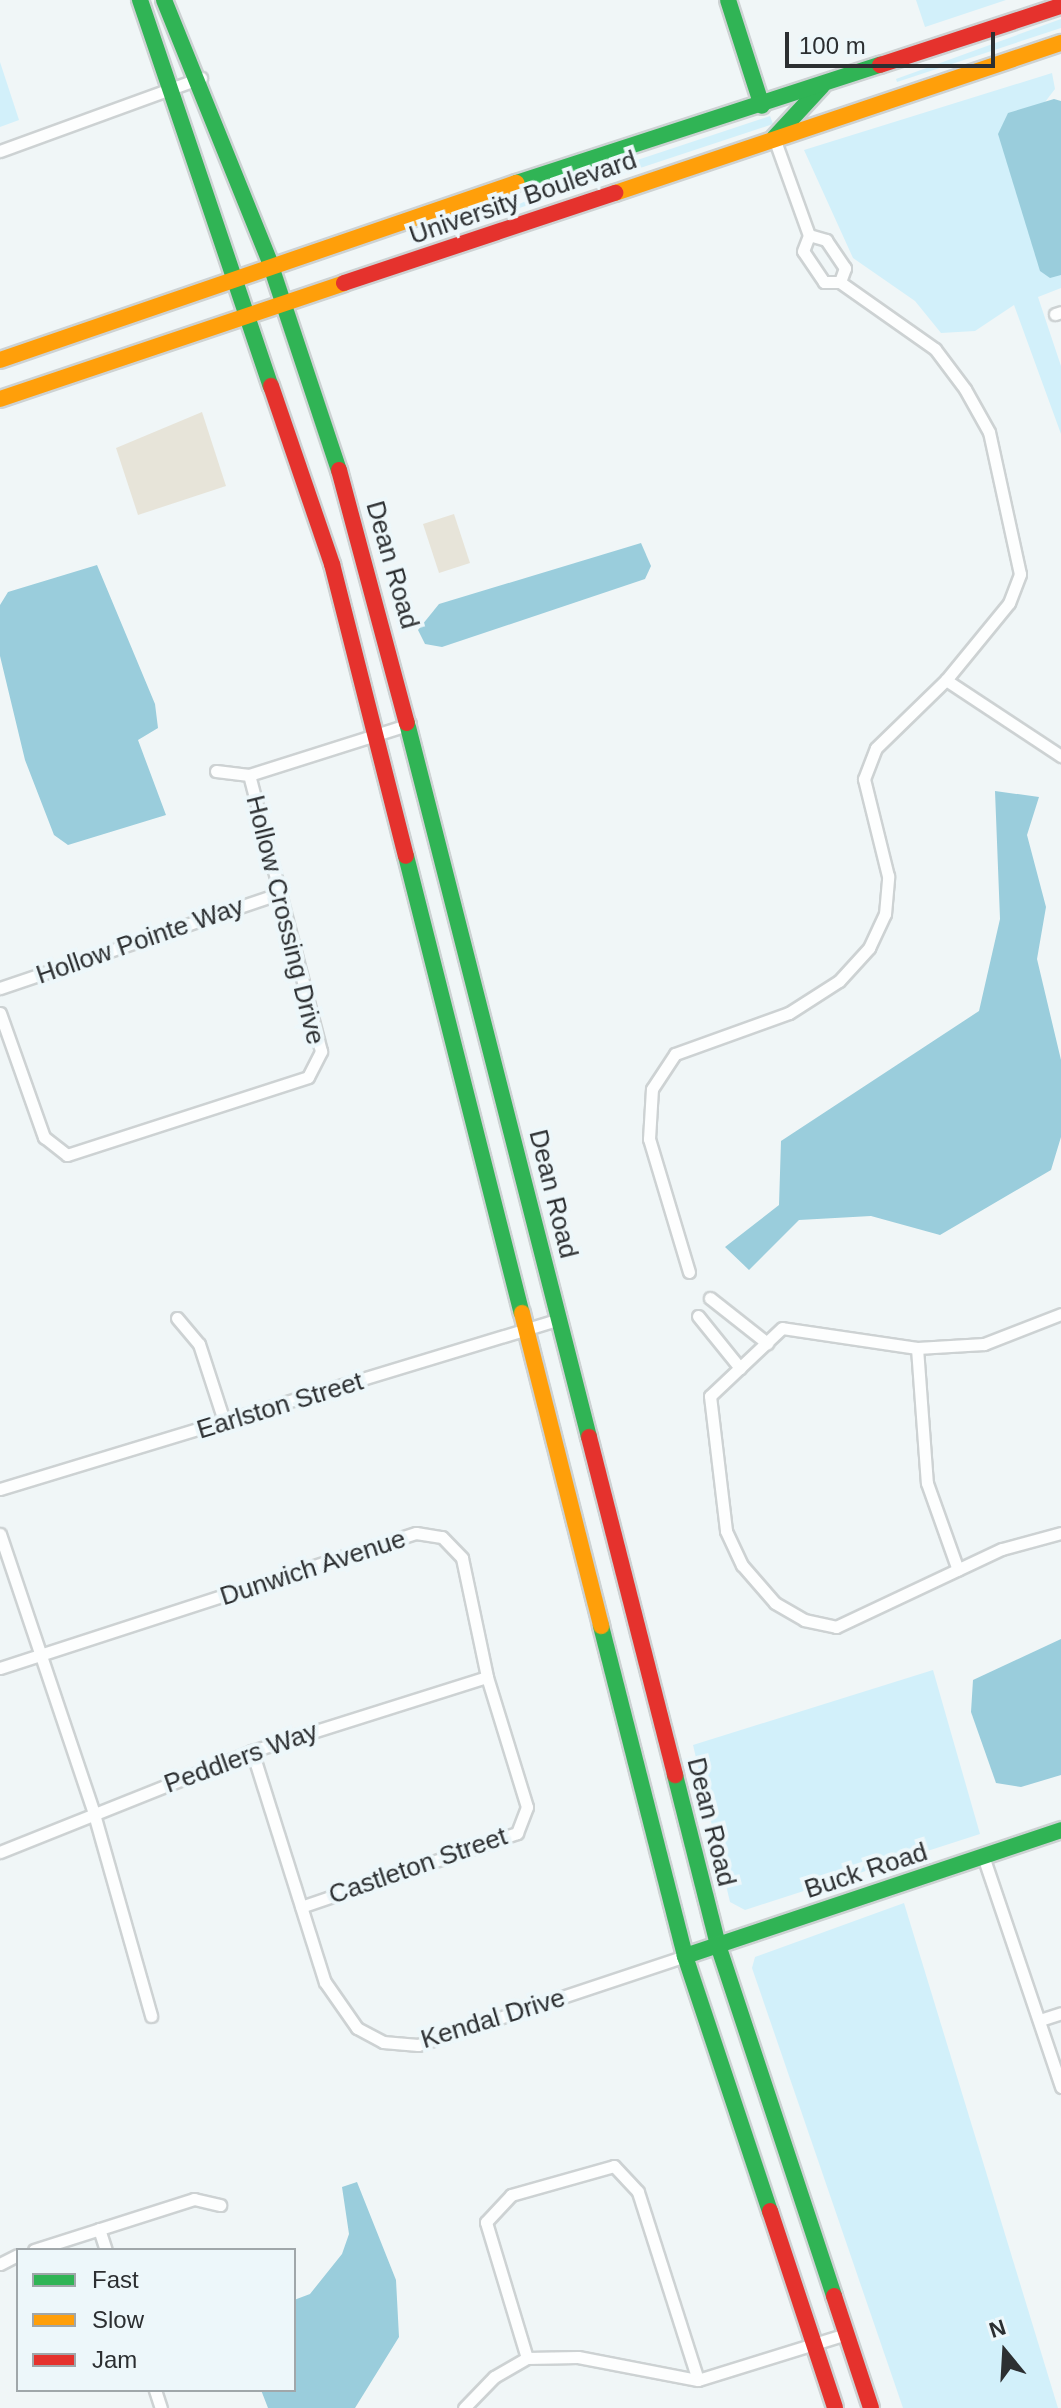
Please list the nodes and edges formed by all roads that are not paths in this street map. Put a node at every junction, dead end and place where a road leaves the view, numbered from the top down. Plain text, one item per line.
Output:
1 (140, 0) edge
2 (164, 0) edge
3 (728, 0) edge
4 (1061, 6) edge
5 (1061, 43) edge
6 (201, 78) junction
7 (822, 86) junction
8 (169, 90) junction
9 (762, 106) junction
10 (774, 138) junction
11 (0, 151) edge
12 (809, 235) junction
13 (270, 263) junction
14 (237, 275) junction
15 (840, 282) junction
16 (284, 303) junction
17 (251, 314) junction
18 (0, 360) edge
19 (0, 399) edge
20 (946, 680) junction
21 (410, 724) junction
22 (377, 734) junction
23 (1061, 756) edge
24 (216, 771) dead end
25 (249, 775) junction
26 (280, 893) junction
27 (0, 988) edge
28 (0, 1013) edge
29 (689, 1272) dead end
30 (710, 1298) dead end
31 (1061, 1314) edge
32 (698, 1316) dead end
33 (177, 1318) dead end
34 (560, 1319) junction
35 (527, 1330) junction
36 (767, 1343) junction
37 (917, 1348) junction
38 (740, 1368) junction
39 (225, 1424) junction
40 (0, 1489) edge
41 (1061, 1533) edge
42 (0, 1534) edge
43 (958, 1570) junction
44 (42, 1659) junction
45 (0, 1668) edge
46 (487, 1677) junction
47 (252, 1751) junction
48 (94, 1814) junction
49 (1061, 1830) edge
50 (0, 1852) edge
51 (983, 1856) junction
52 (301, 1907) junction
53 (718, 1945) junction
54 (685, 1956) junction
55 (1061, 2013) edge
56 (151, 2016) dead end
57 (1040, 2020) junction
58 (1061, 2087) edge
59 (220, 2205) dead end
60 (99, 2229) junction
61 (40, 2248) edge
62 (105, 2248) edge
63 (847, 2334) junction
64 (814, 2345) junction
65 (527, 2358) junction
66 (698, 2380) junction
67 (464, 2408) edge
68 (835, 2408) edge
69 (871, 2408) edge

1 - 8 main road
2 - 6 main road, Dean Road
3 - 9 main road
4 - 7 main road, University Boulevard
5 - 10 main road, University Boulevard
6 - 8 street
6 - 13 main road, Dean Road
7 - 9 main road, University Boulevard
7 - 10 main road
8 - 11 street
8 - 14 main road
9 - 13 main road, University Boulevard
10 - 12 street
10 - 16 main road, University Boulevard
12 - 15 street
12 - 15 street
13 - 14 main road, University Boulevard
13 - 16 main road, Dean Road
14 - 17 main road
14 - 18 main road, University Boulevard
15 - 20 street
16 - 17 main road, University Boulevard
16 - 21 main road, Dean Road
17 - 19 main road, University Boulevard
17 - 22 main road
20 - 23 street
20 - 29 street
21 - 22 street
21 - 34 main road, Dean Road
22 - 25 street
22 - 35 main road
24 - 25 street
25 - 26 street, Hollow Crossing Drive
26 - 27 street, Hollow Pointe Way
26 - 28 street, Hollow Crossing Drive
30 - 36 street
31 - 37 street
32 - 38 street
33 - 39 street
34 - 35 street, Earlston Street
34 - 53 main road, Dean Road
35 - 39 street, Earlston Street
35 - 54 main road
36 - 37 street
36 - 38 street
37 - 43 street
38 - 43 street
39 - 40 street, Earlston Street
41 - 43 street
42 - 44 street
44 - 45 street, Dunwich Avenue
44 - 46 street, Dunwich Avenue
44 - 48 street
46 - 47 street, Peddlers Way
46 - 52 street, Castleton Street
47 - 48 street, Peddlers Way
47 - 52 street, Kendal Drive
48 - 50 street, Peddlers Way
48 - 56 street
49 - 51 main road, Buck Road
51 - 53 main road, Buck Road
51 - 57 street
52 - 54 street, Kendal Drive
53 - 54 main road, Buck Road
53 - 63 main road, Dean Road
54 - 64 main road
55 - 57 street
57 - 58 street
59 - 60 street
60 - 61 street
60 - 62 street
63 - 64 street
63 - 69 main road, Dean Road
64 - 66 street
64 - 68 main road
65 - 66 street
65 - 66 street
65 - 67 street

